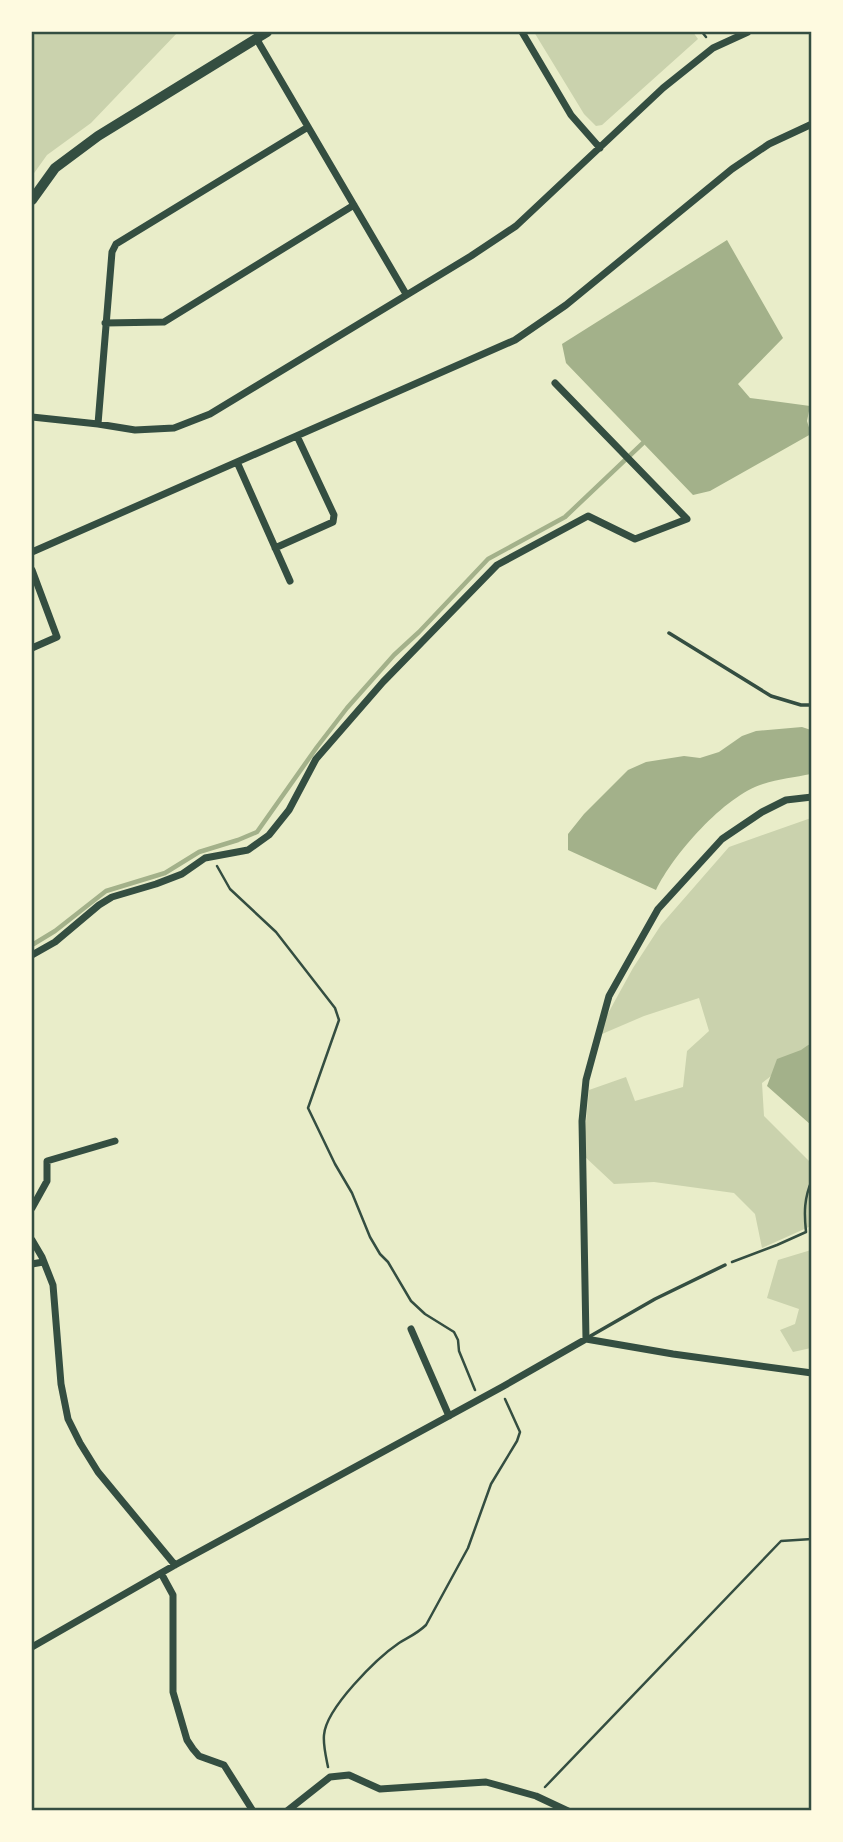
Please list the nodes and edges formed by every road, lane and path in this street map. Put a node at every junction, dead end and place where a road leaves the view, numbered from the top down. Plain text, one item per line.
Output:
1 (267, 32) edge
2 (522, 32) edge
3 (702, 32) edge
4 (748, 32) edge
5 (706, 37) dead end
6 (256, 38) junction
7 (811, 124) edge
8 (308, 127) junction
9 (600, 148) junction
10 (32, 200) edge
11 (354, 205) junction
12 (406, 294) junction
13 (106, 323) junction
14 (555, 383) dead end
15 (32, 417) edge
16 (98, 424) junction
17 (297, 436) junction
18 (237, 463) junction
19 (275, 548) junction
20 (32, 552) edge
21 (32, 570) edge
22 (290, 581) dead end
23 (669, 633) dead end
24 (32, 648) edge
25 (811, 705) edge
26 (811, 797) edge
27 (214, 857) junction
28 (32, 955) edge
29 (115, 1141) dead end
30 (811, 1180) edge
31 (32, 1208) edge
32 (811, 1229) edge
33 (806, 1232) junction
34 (32, 1240) edge
35 (43, 1262) junction
36 (32, 1264) edge
37 (724, 1265) joint
38 (411, 1329) dead end
39 (586, 1339) junction
40 (811, 1373) edge
41 (502, 1387) junction
42 (480, 1399) junction
43 (449, 1416) junction
44 (811, 1539) edge
45 (175, 1565) junction
46 (161, 1573) junction
47 (32, 1635) edge
48 (34, 1645) edge
49 (330, 1777) junction
50 (536, 1796) junction
51 (253, 1811) edge
52 (287, 1811) edge
53 (568, 1811) edge

1 - 6 street
2 - 9 street
3 - 5 path
4 - 9 street
6 - 8 street
6 - 10 street
7 - 17 street
8 - 11 street
8 - 13 street
9 - 12 street
11 - 12 street
11 - 13 street
12 - 16 street
13 - 16 street
14 - 27 street
15 - 16 street
17 - 18 street
17 - 19 street
18 - 19 street
18 - 20 street
19 - 22 street
21 - 24 street
23 - 25 lane
26 - 39 street
27 - 28 street
27 - 42 path
29 - 31 street
30 - 33 path
32 - 33 path
33 - 37 path
34 - 35 street
35 - 36 street
35 - 45 street
37 - 39 lane
38 - 43 street
39 - 40 street
39 - 41 street
41 - 42 street
41 - 49 path
42 - 43 street
43 - 45 street
44 - 50 path
45 - 46 street
46 - 48 street
46 - 51 street
47 - 48 street
49 - 50 street
49 - 52 street
50 - 53 street

